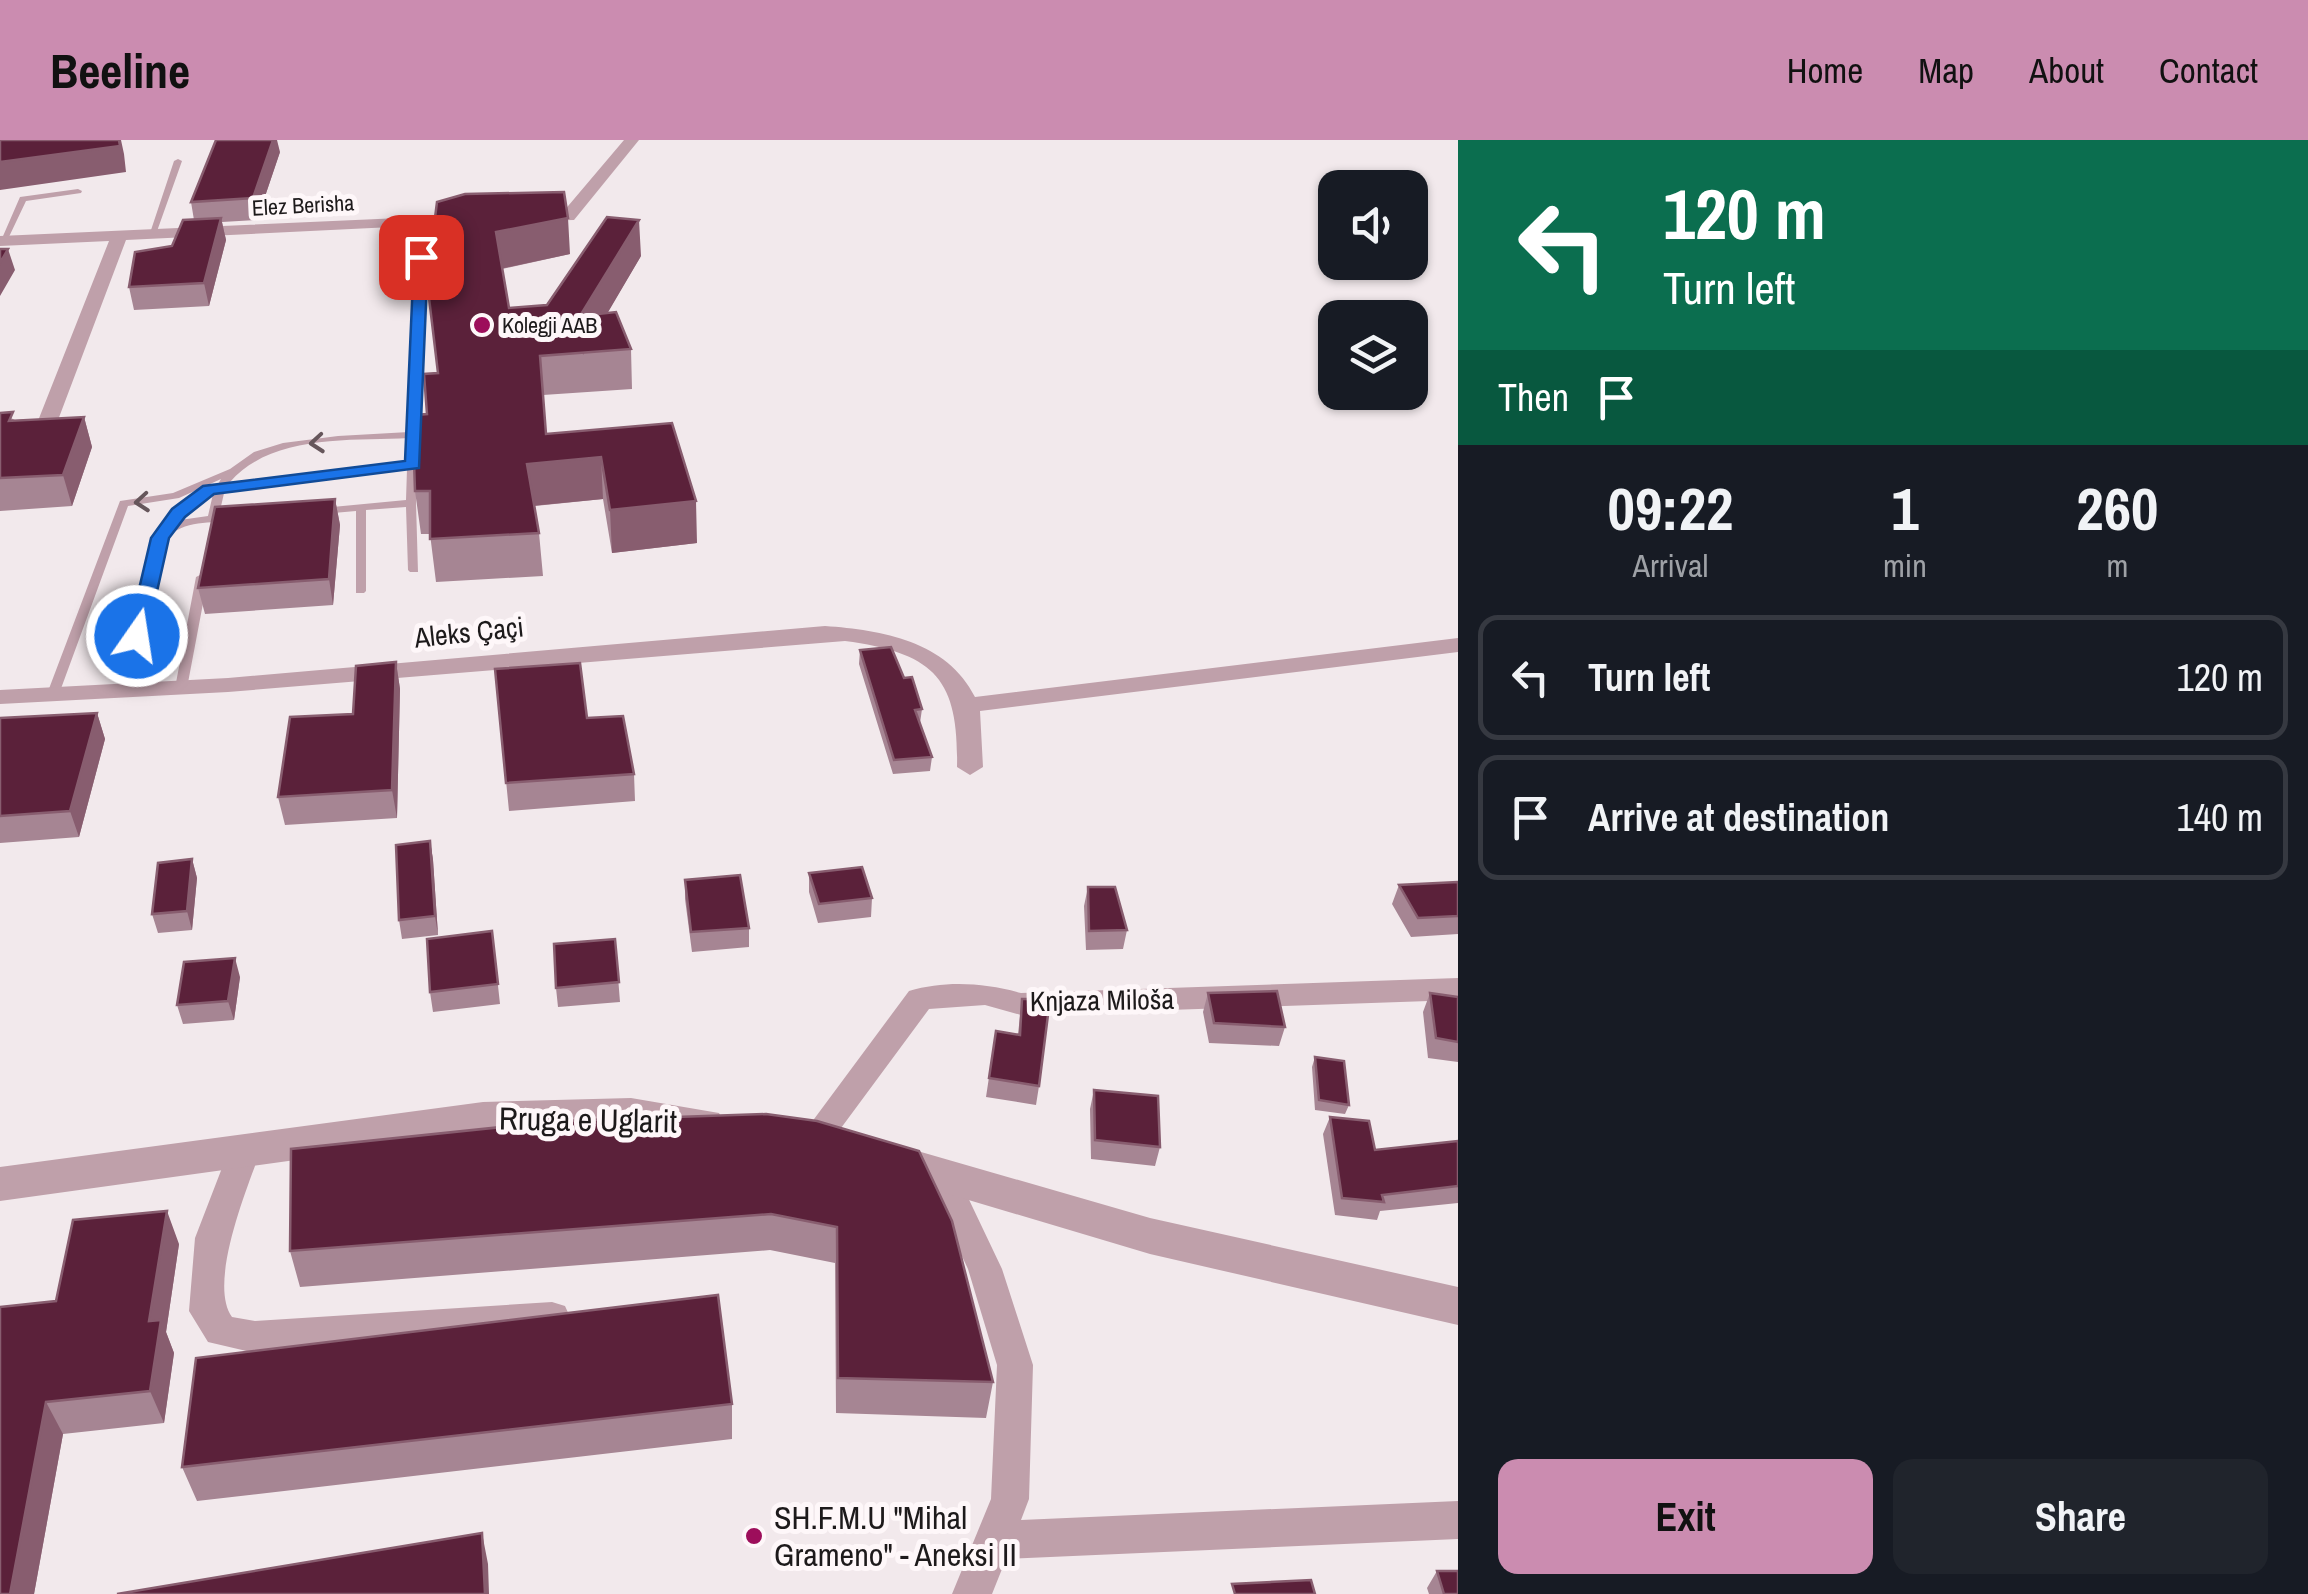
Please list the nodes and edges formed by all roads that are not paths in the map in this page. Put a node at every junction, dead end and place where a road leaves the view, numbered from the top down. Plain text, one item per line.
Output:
1 (632, 140) edge
2 (178, 161) dead end
3 (78, 191) dead end
4 (514, 218) edge
5 (496, 219) edge
6 (423, 222) junction
7 (152, 234) junction
8 (119, 236) junction
9 (2, 241) edge
10 (414, 434) junction
11 (42, 436) edge
12 (413, 465) junction
13 (233, 470) junction
14 (220, 486) junction
15 (411, 504) junction
16 (361, 508) junction
17 (314, 512) edge
18 (247, 517) edge
19 (213, 520) junction
20 (168, 527) junction
21 (210, 535) edge
22 (204, 566) edge
23 (414, 570) dead end
24 (360, 591) dead end
25 (1458, 646) edge
26 (181, 688) junction
27 (124, 691) junction
28 (53, 694) junction
29 (0, 697) edge
30 (967, 705) junction
31 (970, 766) dead end
32 (1458, 989) edge
33 (779, 1133) junction
34 (242, 1154) junction
35 (940, 1175) junction
36 (0, 1184) edge
37 (1458, 1306) edge
38 (592, 1314) edge
39 (1458, 1520) edge
40 (995, 1540) junction
41 (972, 1594) edge

1 - 4 street
2 - 7 lane
3 - 9 lane
5 - 6 street, Elez Berisha
6 - 7 street, Elez Berisha
6 - 10 lane
7 - 8 street, Elez Berisha
8 - 9 street, Elez Berisha
8 - 11 street
10 - 12 lane
10 -> 13 lane
12 - 14 lane
12 - 15 lane
13 - 14 lane
13 -> 28 lane
14 - 19 lane
14 - 20 lane
15 - 16 lane
15 - 23 lane
16 - 17 lane
16 - 24 lane
18 - 19 lane
19 - 20 lane
19 - 21 lane
20 - 27 lane
22 - 26 lane
25 - 30 street
26 - 27 street, Aleks Çaçi
26 - 30 street, Aleks Çaçi
27 - 28 street, Aleks Çaçi
28 - 29 street, Aleks Çaçi
30 - 31 street
32 - 33 street, Knjaza Miloša
33 - 34 street, Rruga e Uglarit
33 - 35 street, Rruga e Uglarit
34 - 36 street, Rruga e Uglarit
34 - 38 street
35 - 37 street, Rruga e Uglarit
35 - 40 street
39 - 40 street
40 - 41 street

